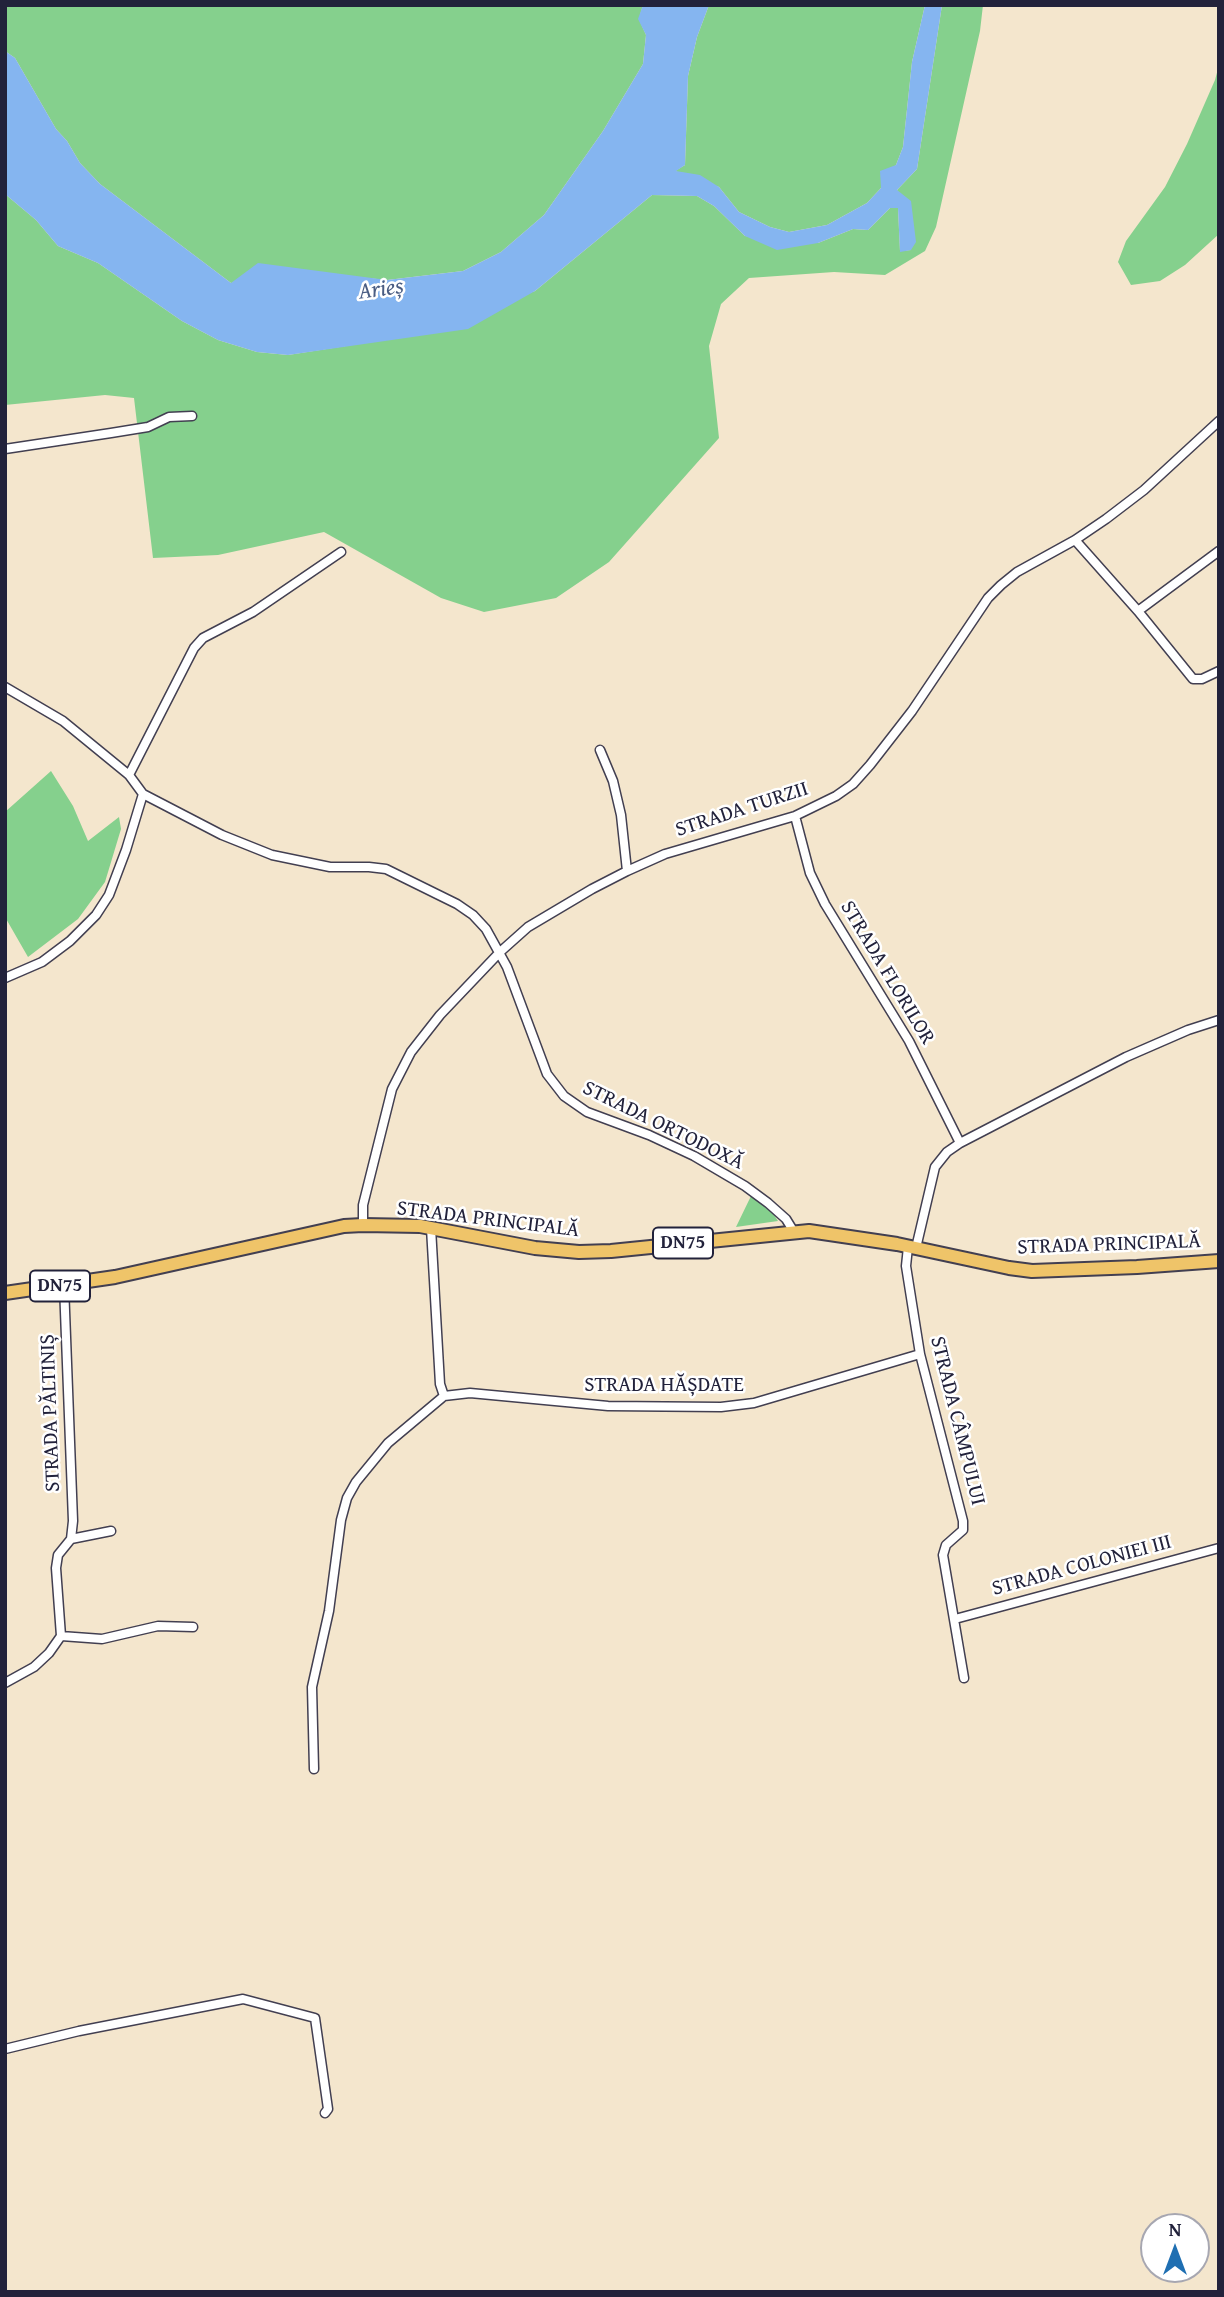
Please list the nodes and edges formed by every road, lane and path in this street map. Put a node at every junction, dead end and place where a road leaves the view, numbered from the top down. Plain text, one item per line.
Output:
1 (192, 416) dead end
2 (1219, 421) edge
3 (5, 449) edge
4 (1075, 540) junction
5 (1219, 551) edge
6 (341, 552) dead end
7 (1138, 611) junction
8 (1219, 671) edge
9 (5, 687) edge
10 (600, 750) dead end
11 (129, 775) junction
12 (142, 794) junction
13 (795, 816) junction
14 (627, 871) junction
15 (500, 952) junction
16 (5, 978) edge
17 (1219, 1020) edge
18 (960, 1143) junction
19 (363, 1225) junction
20 (431, 1228) junction
21 (794, 1232) junction
22 (912, 1247) junction
23 (1219, 1261) edge
24 (64, 1285) junction
25 (5, 1293) edge
26 (920, 1354) junction
27 (444, 1396) junction
28 (111, 1531) dead end
29 (71, 1539) junction
30 (1219, 1548) edge
31 (954, 1619) junction
32 (192, 1627) dead end
33 (61, 1636) junction
34 (964, 1678) dead end
35 (5, 1683) edge
36 (314, 1769) dead end
37 (5, 2049) edge
38 (325, 2113) dead end

1 - 3 street
2 - 4 street, STRADA TURZII
4 - 7 street
4 - 13 street, STRADA TURZII
5 - 7 street
6 - 11 street
7 - 8 street
9 - 11 street, STRADA ORTODOXĂ
10 - 14 street
11 - 12 street, STRADA ORTODOXĂ
12 - 15 street, STRADA ORTODOXĂ
12 - 16 street
13 - 14 street, STRADA TURZII
13 - 18 street, STRADA FLORILOR
14 - 15 street, STRADA TURZII
15 - 19 street, STRADA TURZII
15 - 21 street, STRADA ORTODOXĂ
17 - 18 street
18 - 22 street
19 - 20 main road, STRADA PRINCIPALĂ / DN75
19 - 24 main road, STRADA PRINCIPALĂ / DN75
20 - 21 main road, STRADA PRINCIPALĂ / DN75
20 - 27 street
21 - 22 main road, STRADA PRINCIPALĂ / DN75
22 - 23 main road, STRADA PRINCIPALĂ / DN75
22 - 26 street, STRADA CÂMPULUI
24 - 25 main road, STRADA PRINCIPALĂ / DN75
24 - 29 street, STRADA PĂLTINIȘ
26 - 27 street, STRADA HĂȘDATE
26 - 31 street, STRADA CÂMPULUI
27 - 36 street
28 - 29 street
29 - 33 street, STRADA PĂLTINIȘ
30 - 31 street, STRADA COLONIEI III
31 - 34 street, STRADA CÂMPULUI
32 - 33 street
33 - 35 street
37 - 38 street

